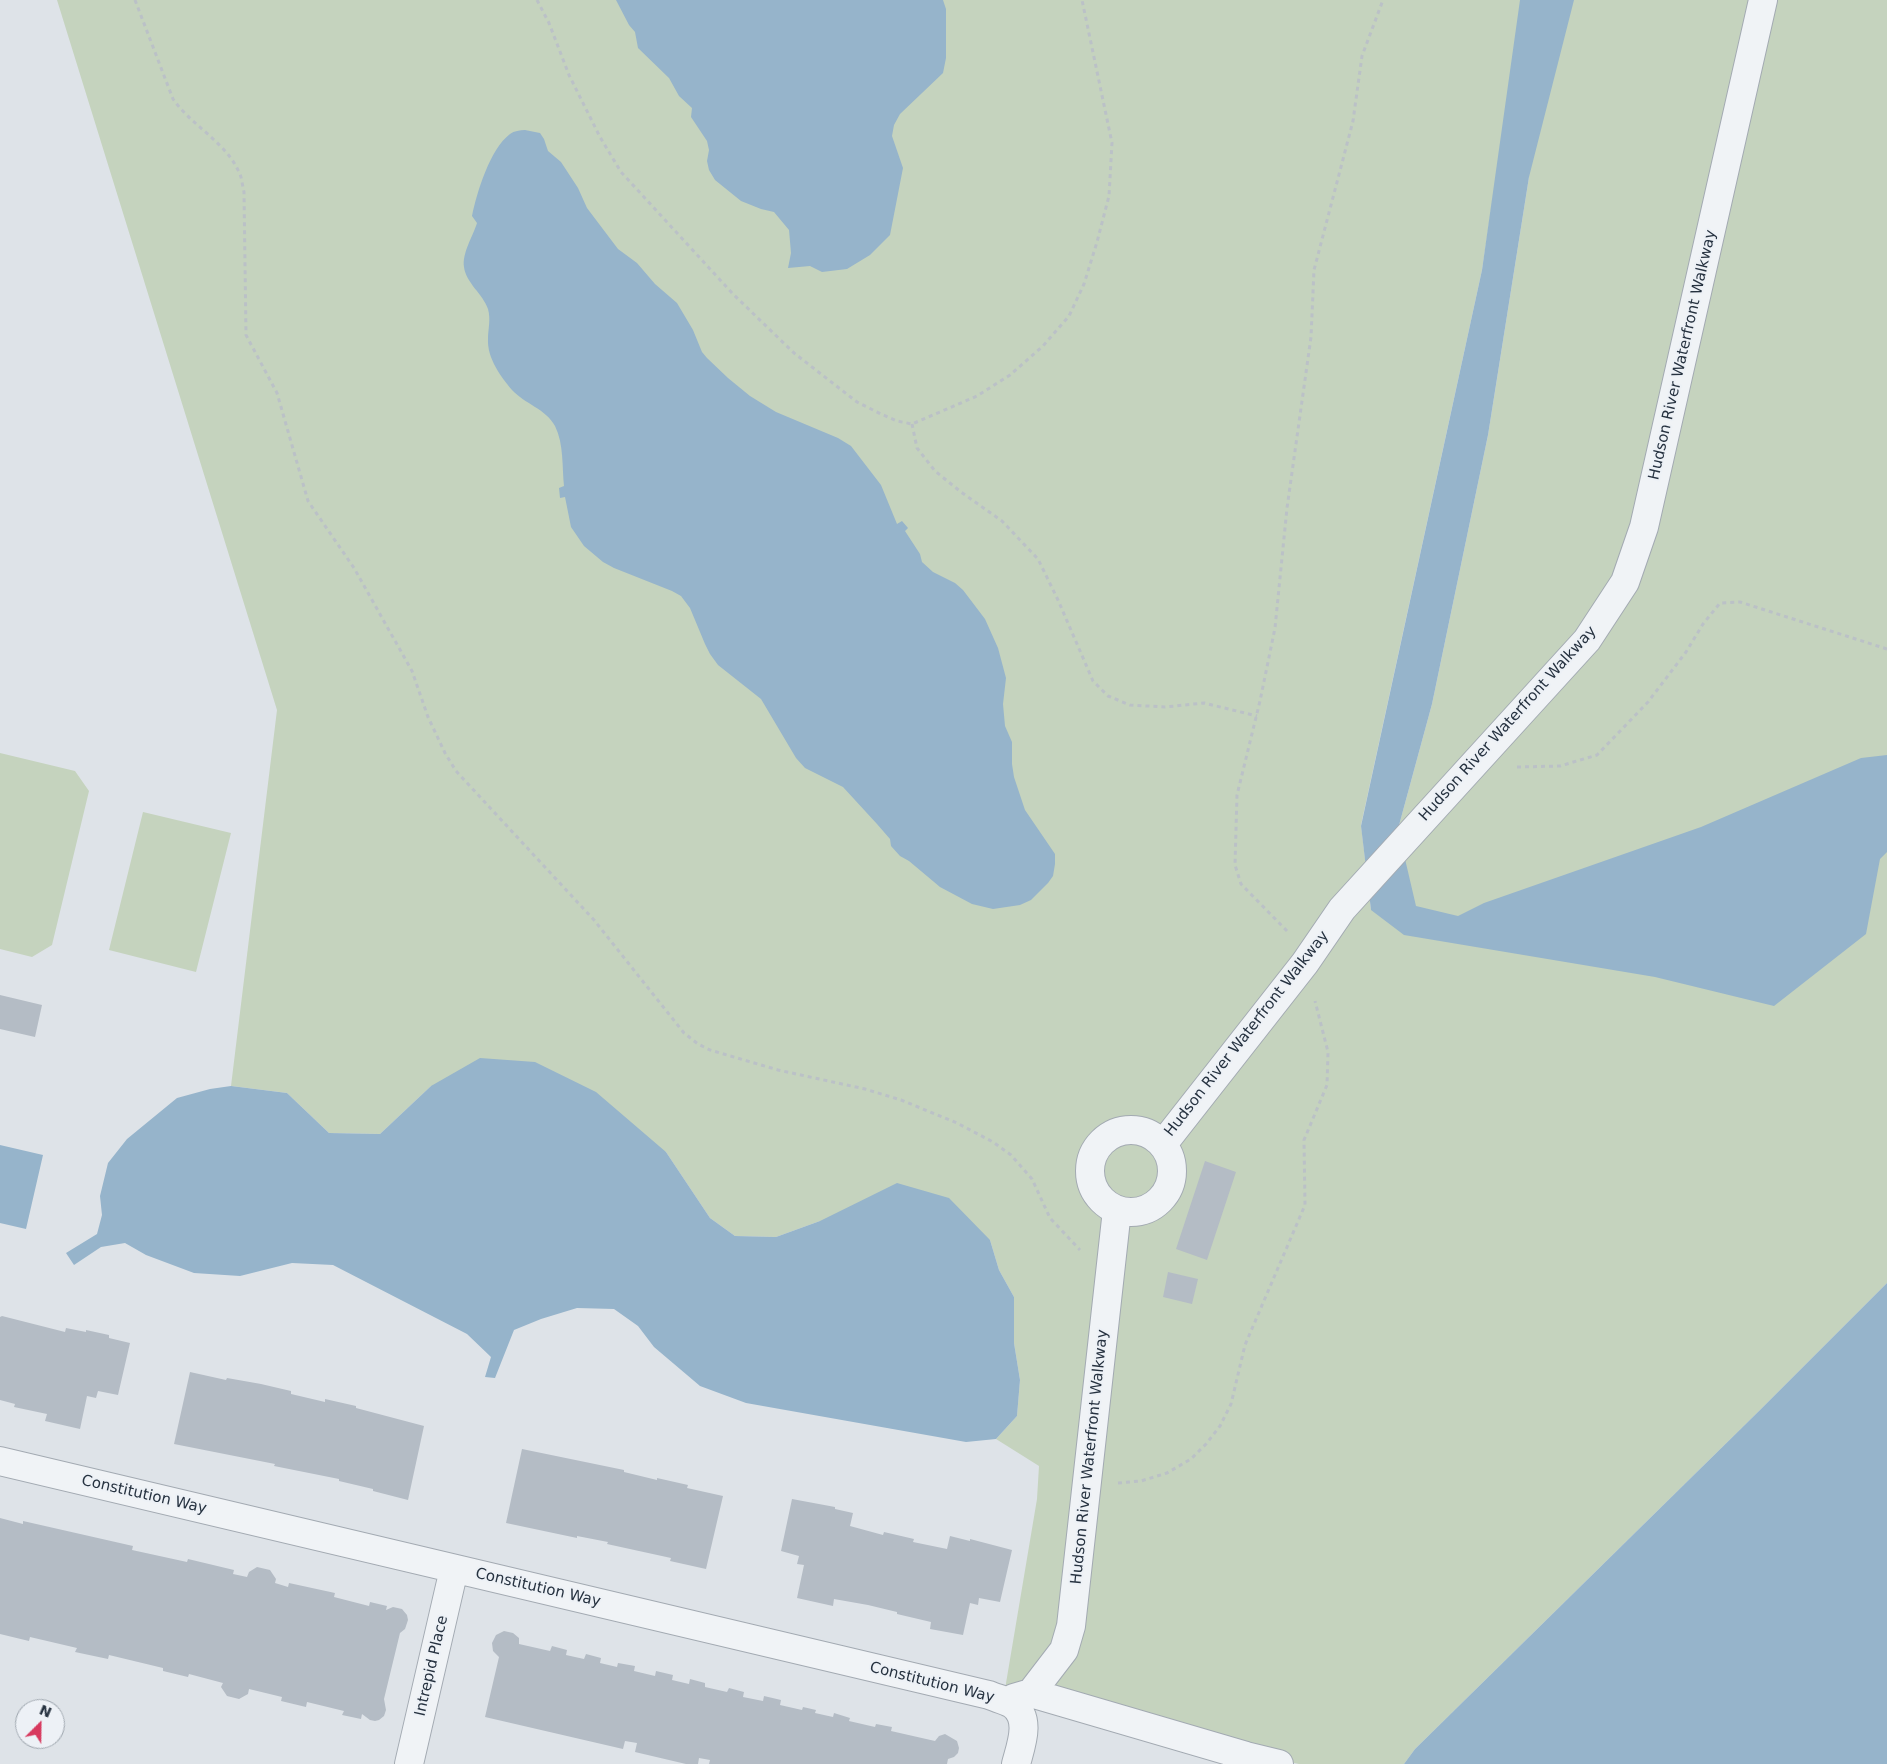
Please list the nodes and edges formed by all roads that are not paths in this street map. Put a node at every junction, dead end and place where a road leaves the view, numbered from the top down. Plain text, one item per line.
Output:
1 (1763, 0) edge
2 (1163, 1144) junction
3 (1117, 1210) junction
4 (0, 1461) edge
5 (454, 1569) junction
6 (1031, 1693) junction
7 (1003, 1700) junction
8 (1246, 1760) edge
9 (410, 1764) edge
10 (1016, 1764) edge
11 (1279, 1764) edge

1 - 2 street, Hudson River Waterfront Walkway
2 - 3 street, Hudson River Waterfront Walkway
2 - 3 street, Hudson River Waterfront Walkway
3 - 6 street, Hudson River Waterfront Walkway
4 - 5 street, Constitution Way
5 - 7 street, Constitution Way
5 - 9 street, Intrepid Place
6 - 7 street
6 - 8 street
7 - 10 street, Constitution Way
8 - 11 street

